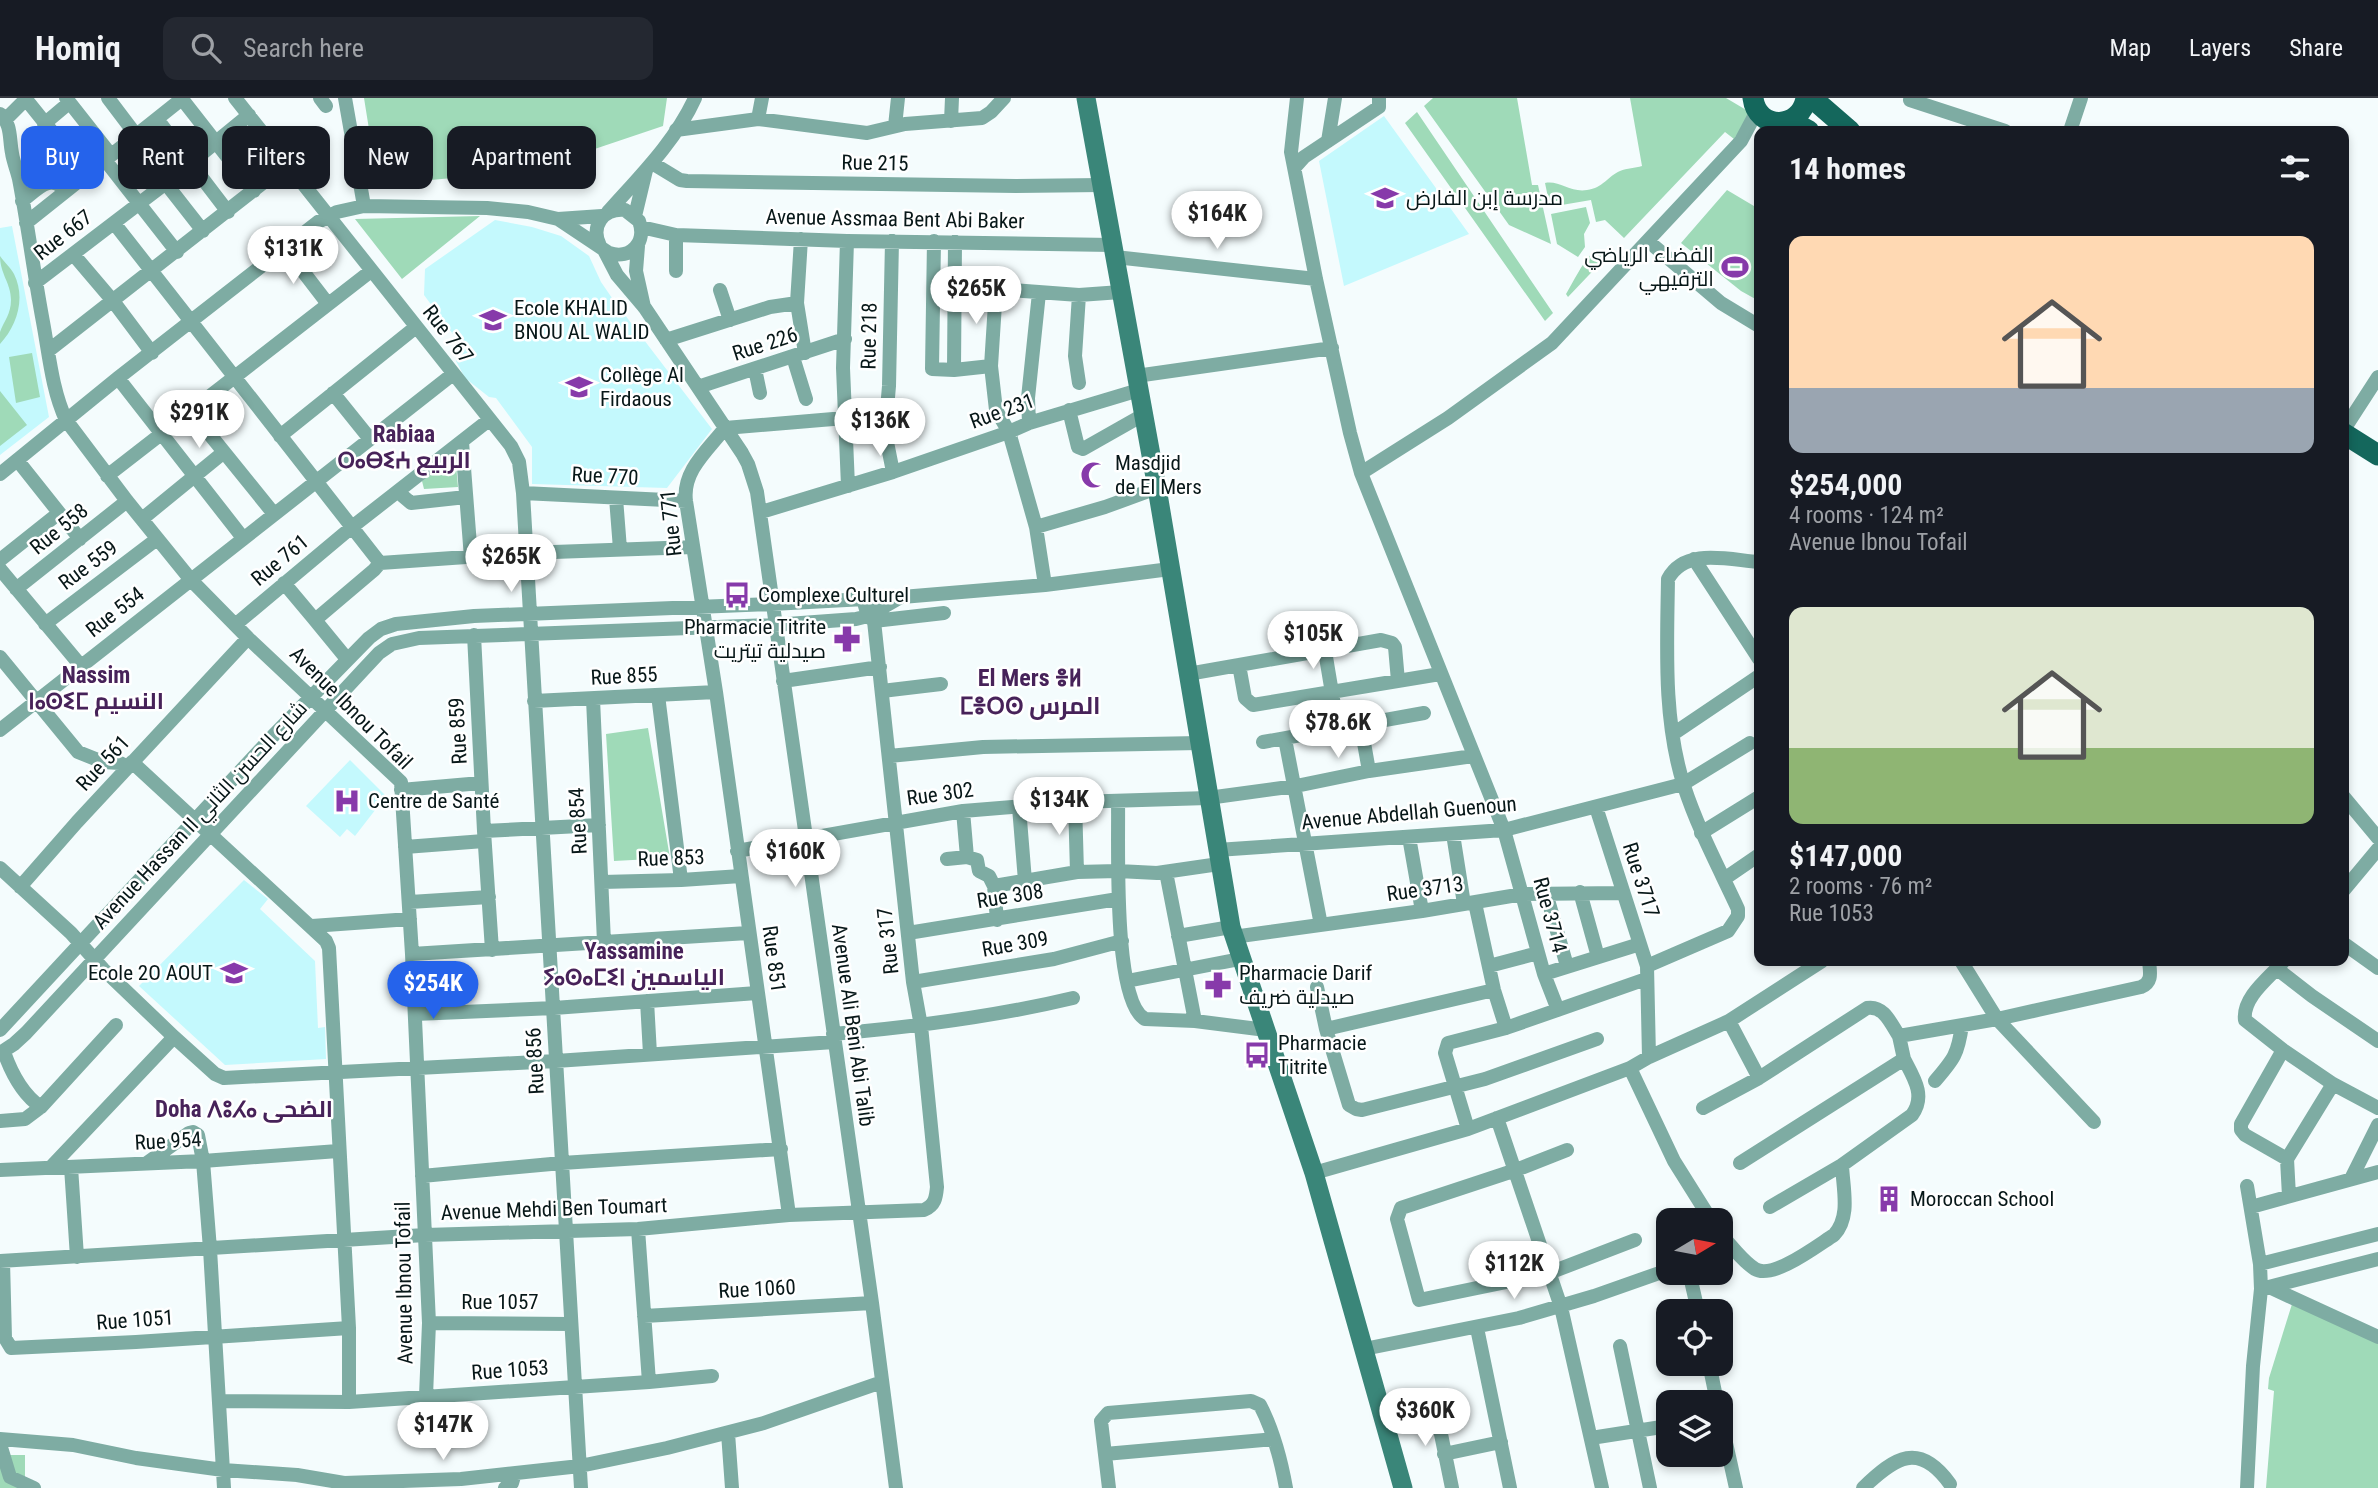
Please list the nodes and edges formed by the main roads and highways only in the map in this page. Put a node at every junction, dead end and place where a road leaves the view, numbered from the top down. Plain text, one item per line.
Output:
1 (1806, 98) edge
2 (1812, 98) edge
3 (1762, 114) edge
4 (1796, 126) edge
5 (1844, 126) edge
6 (2349, 438) edge
7 (2378, 455) edge

1 - 3 main road
2 - 5 main road
3 - 4 main road
6 - 7 main road

